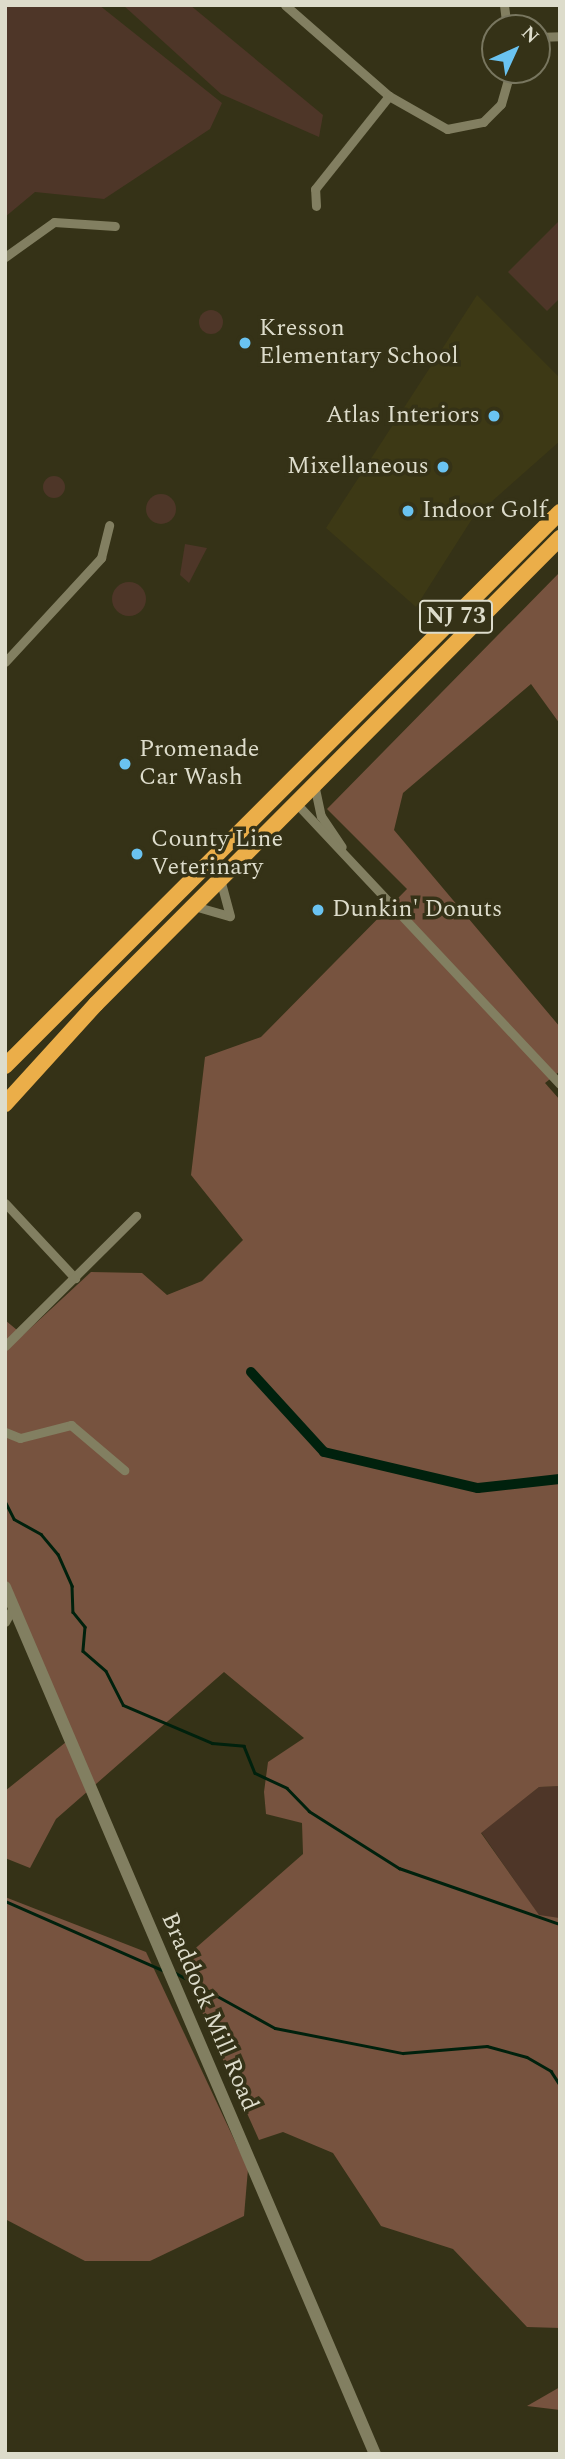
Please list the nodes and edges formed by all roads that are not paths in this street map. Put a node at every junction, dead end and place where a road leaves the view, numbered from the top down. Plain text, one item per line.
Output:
1 (285, 5) edge
2 (507, 84) edge
3 (389, 96) junction
4 (316, 206) dead end
5 (115, 226) dead end
6 (5, 257) edge
7 (560, 512) edge
8 (109, 525) dead end
9 (560, 538) edge
10 (5, 662) edge
11 (320, 750) junction
12 (314, 784) junction
13 (296, 802) junction
14 (343, 849) junction
15 (220, 878) junction
16 (193, 906) junction
17 (5, 1066) edge
18 (560, 1084) edge
19 (5, 1104) edge
20 (5, 1203) edge
21 (136, 1216) dead end
22 (75, 1278) junction
23 (5, 1346) edge
24 (5, 1432) edge
25 (124, 1470) dead end
26 (5, 1587) edge
27 (14, 1606) junction
28 (5, 1622) edge
29 (375, 2454) edge

1 - 3 street
2 - 3 street
3 - 4 street
5 - 6 street
7 - 11 highway, NJ 73
8 - 10 street
9 - 12 highway, NJ 73
11 - 13 highway
11 - 17 highway, NJ 73
12 - 13 highway, NJ 73
12 - 14 street
13 - 14 street
13 - 15 highway, NJ 73
14 - 18 street
15 - 16 highway, NJ 73
15 - 16 street
16 - 19 highway, NJ 73
20 - 22 street
21 - 22 street
22 - 23 street
24 - 25 street
26 - 27 street, Braddock Mill Road
27 - 28 street
27 - 29 street, Braddock Mill Road

